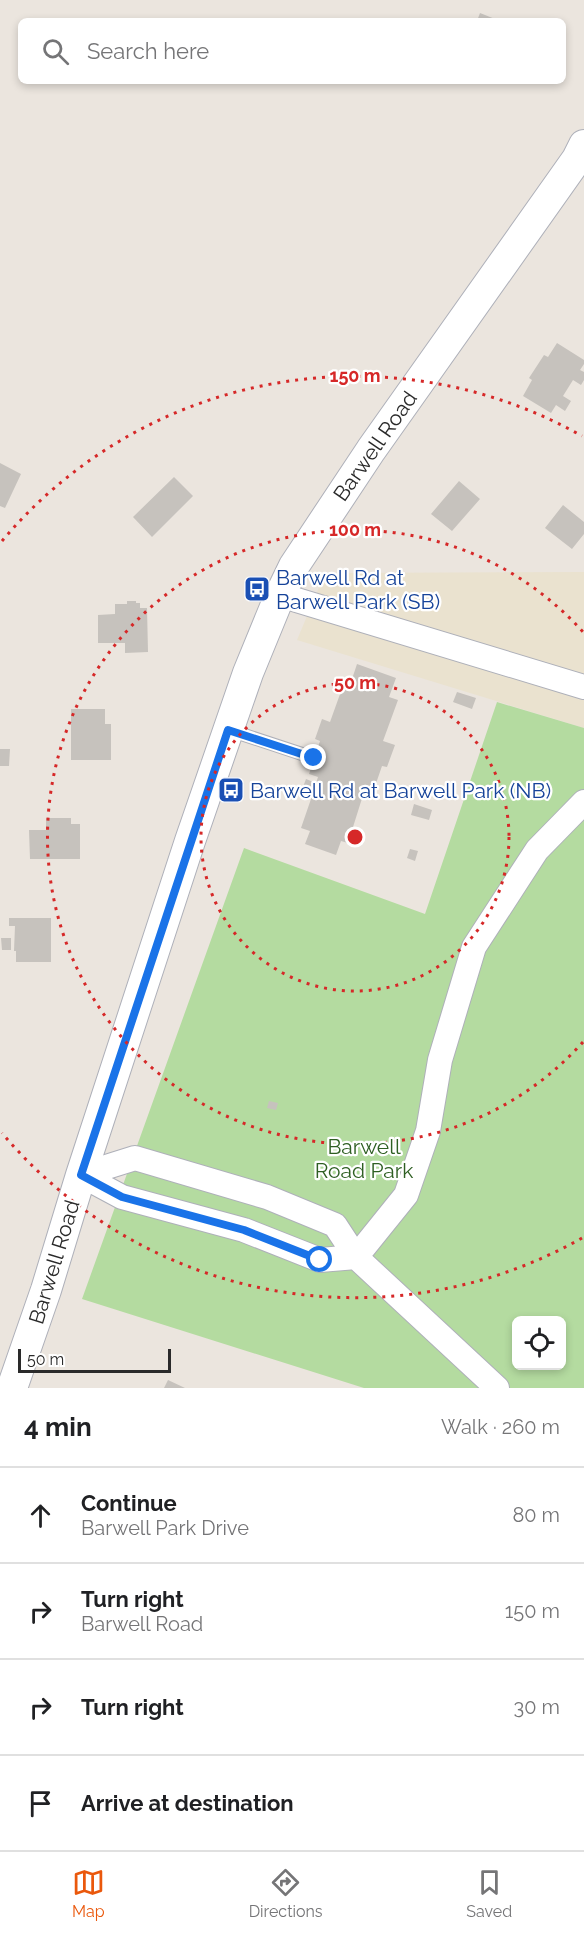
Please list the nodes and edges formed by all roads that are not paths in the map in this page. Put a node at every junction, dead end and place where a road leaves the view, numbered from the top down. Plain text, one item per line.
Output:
1 (584, 145) edge
2 (280, 595) junction
3 (584, 687) edge
4 (228, 730) junction
5 (314, 758) dead end
6 (584, 802) edge
7 (81, 1175) junction
8 (356, 1257) junction
9 (12, 1388) edge
10 (497, 1388) edge

1 - 2 street, Barwell Road
2 - 3 street
2 - 4 street, Barwell Road
4 - 5 lane
4 - 7 street, Barwell Road
6 - 8 street
7 - 8 street
7 - 8 street
7 - 9 street, Barwell Road
8 - 10 street

